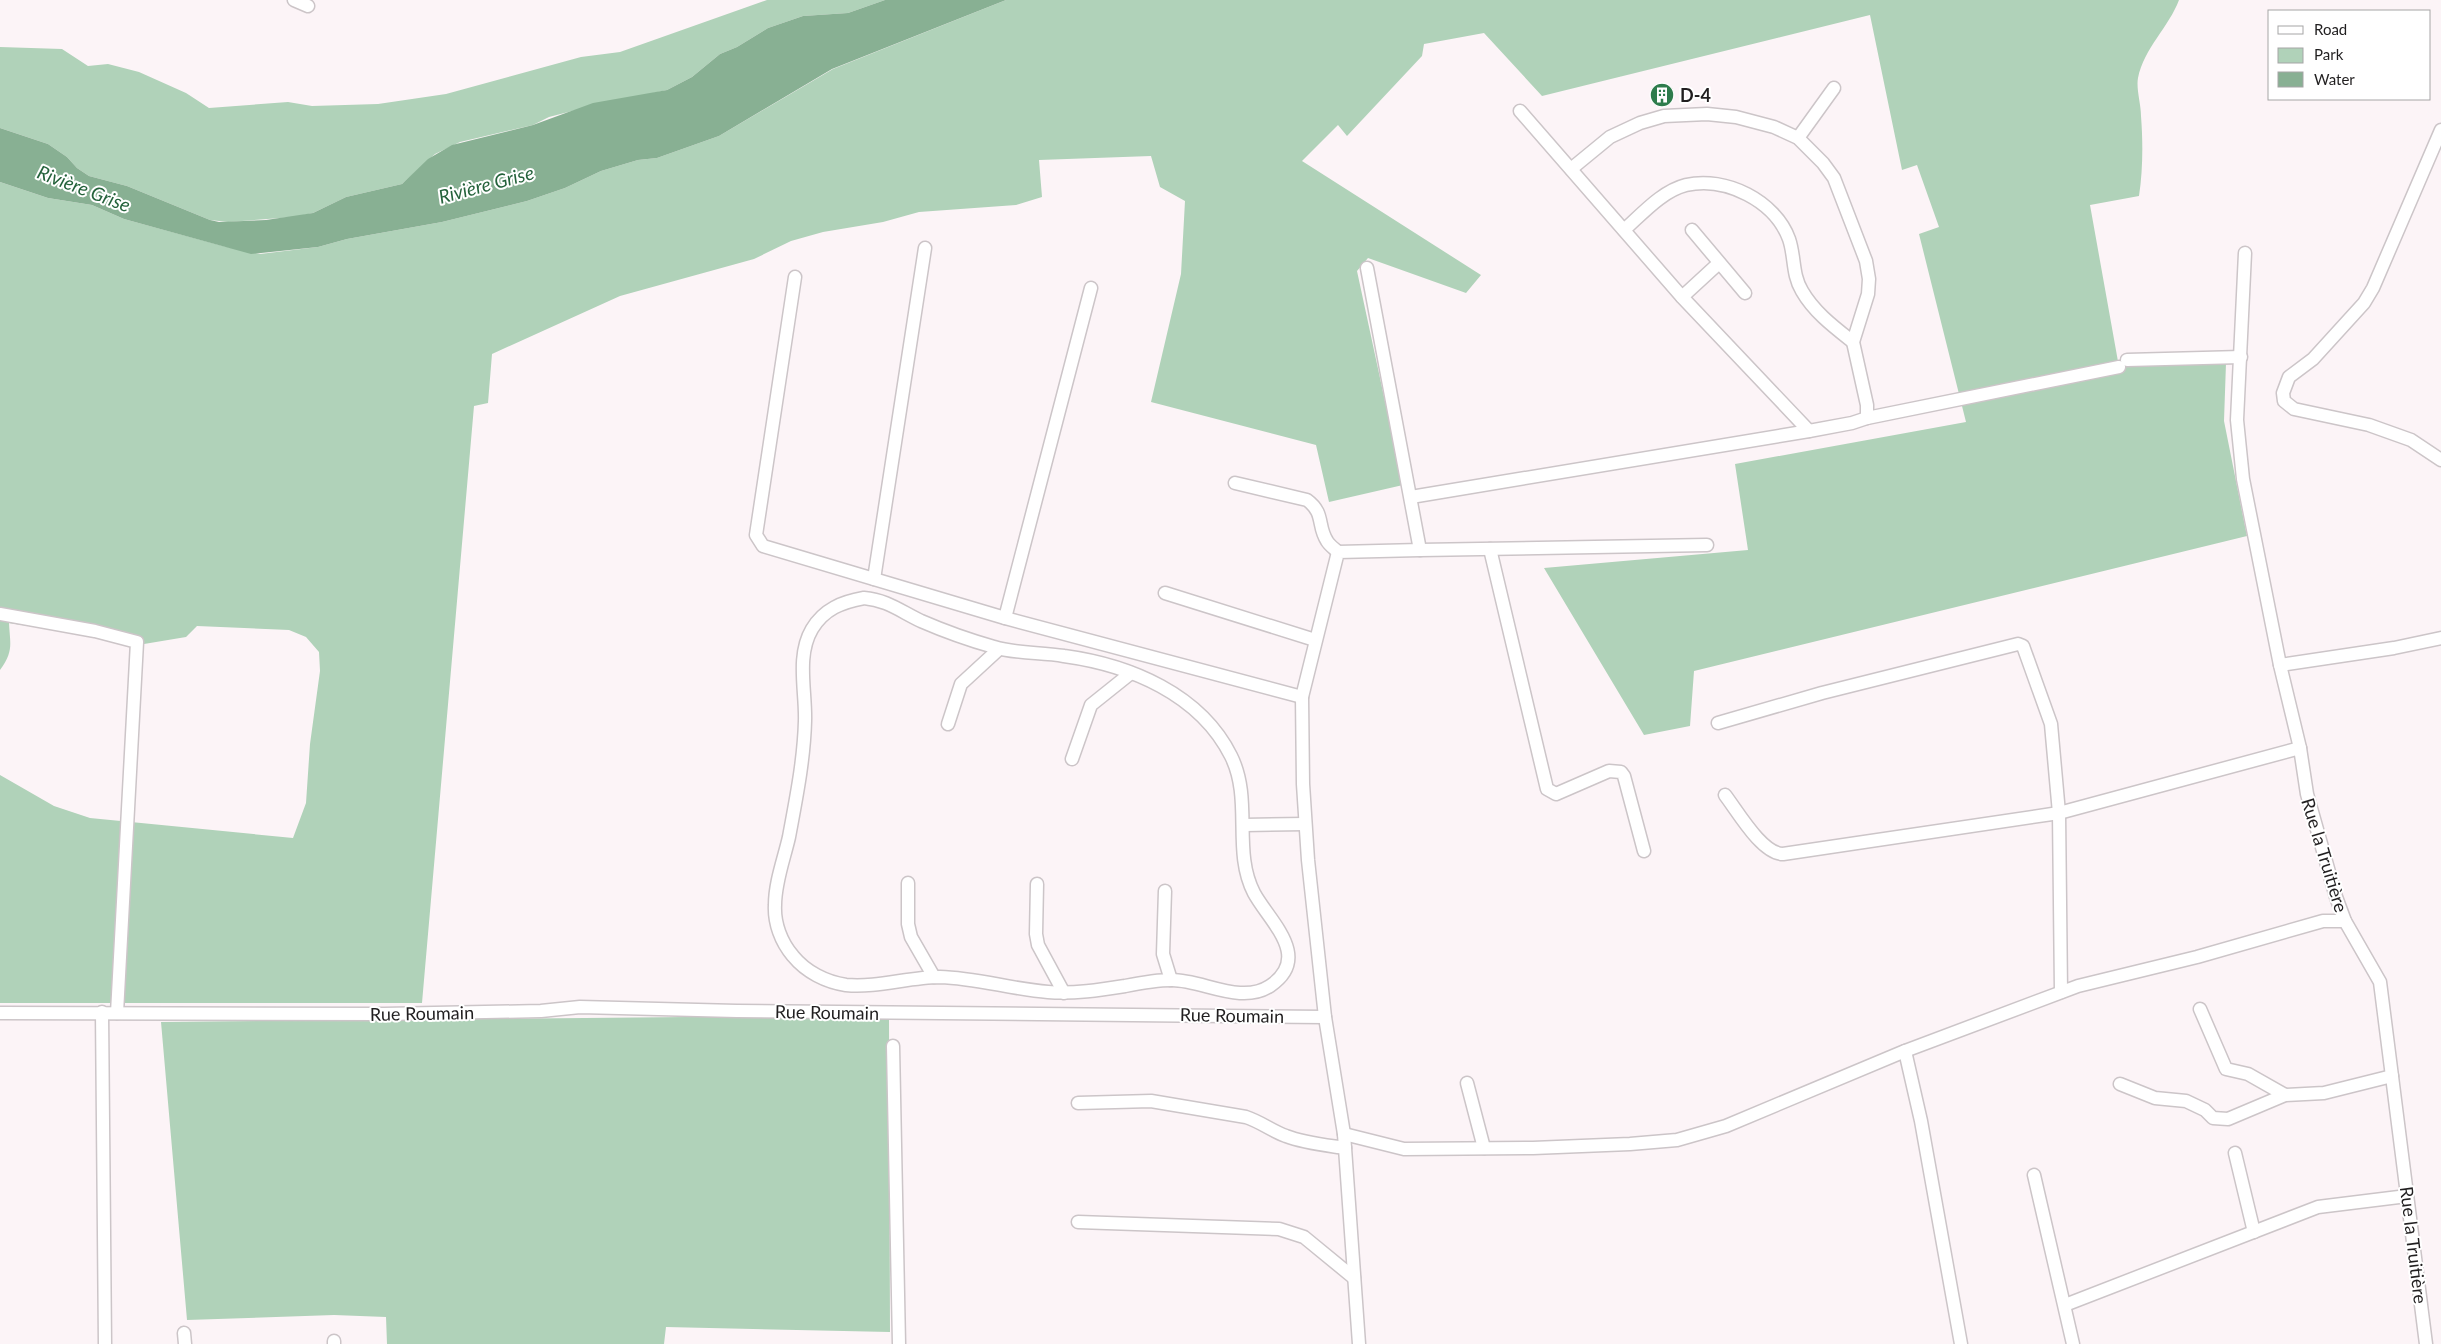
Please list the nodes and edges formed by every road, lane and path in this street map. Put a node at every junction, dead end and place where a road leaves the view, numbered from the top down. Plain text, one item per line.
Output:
1 (294, 0) edge
2 (308, 6) dead end
3 (1834, 88) dead end
4 (1520, 111) dead end
5 (2441, 130) edge
6 (1798, 138) junction
7 (1571, 169) junction
8 (1624, 230) junction
9 (1692, 230) dead end
10 (925, 248) dead end
11 (2245, 253) dead end
12 (1719, 263) junction
13 (1367, 268) dead end
14 (795, 277) dead end
15 (1091, 288) dead end
16 (1746, 293) dead end
17 (1682, 296) junction
18 (1853, 342) junction
19 (2240, 357) junction
20 (1867, 418) junction
21 (1809, 431) junction
22 (2441, 460) edge
23 (1236, 483) dead end
24 (1411, 497) junction
25 (1707, 545) dead end
26 (1490, 549) junction
27 (1420, 550) junction
28 (1338, 552) junction
29 (874, 579) junction
30 (1165, 592) dead end
31 (0, 614) edge
32 (1005, 618) junction
33 (2441, 638) edge
34 (1316, 640) junction
35 (999, 649) junction
36 (2280, 665) junction
37 (1131, 673) junction
38 (1302, 697) junction
39 (1718, 723) dead end
40 (948, 724) dead end
41 (2300, 748) junction
42 (1072, 760) dead end
43 (1725, 795) dead end
44 (2059, 812) junction
45 (1305, 824) junction
46 (1244, 825) junction
47 (1644, 852) dead end
48 (908, 883) dead end
49 (1037, 884) dead end
50 (1165, 891) dead end
51 (2345, 920) junction
52 (934, 977) junction
53 (1171, 980) junction
54 (2061, 992) junction
55 (1064, 993) junction
56 (2200, 1009) dead end
57 (102, 1012) junction
58 (0, 1013) edge
59 (117, 1013) junction
60 (1325, 1017) junction
61 (892, 1046) dead end
62 (1905, 1051) junction
63 (2392, 1076) junction
64 (1467, 1083) dead end
65 (2120, 1084) dead end
66 (2285, 1095) junction
67 (1078, 1102) dead end
68 (1344, 1134) junction
69 (1345, 1148) junction
70 (1484, 1148) junction
71 (2235, 1153) dead end
72 (2034, 1175) dead end
73 (2407, 1196) junction
74 (1078, 1222) dead end
75 (2254, 1232) junction
76 (1354, 1278) junction
77 (2065, 1305) junction
78 (105, 1344) edge
79 (899, 1344) edge
80 (1359, 1344) edge
81 (1961, 1344) edge
82 (2073, 1344) edge
83 (2426, 1344) edge

1 - 2 street
3 - 6 street
4 - 7 street
5 - 22 street
6 - 7 street
6 - 18 street
7 - 8 street
8 - 17 street
8 - 18 street
9 - 12 street
10 - 29 street
11 - 19 street, Rue la Truitière
12 - 16 street
12 - 17 street
13 - 24 street
14 - 29 street
15 - 32 street
17 - 21 street
18 - 20 street
19 - 20 street
19 - 36 street, Rue la Truitière
20 - 21 street
21 - 24 street
23 - 28 street
24 - 27 street
25 - 26 street
26 - 27 street
26 - 47 street
27 - 28 street
28 - 34 street
29 - 32 street
30 - 34 street
31 - 59 street
32 - 38 street
33 - 36 street
34 - 38 street
35 - 37 street
35 - 40 street
35 - 52 street
36 - 41 street, Rue la Truitière
37 - 42 street
37 - 46 street
38 - 45 street
39 - 44 street
41 - 44 street
41 - 51 street, Rue la Truitière
43 - 44 street
44 - 54 street
45 - 46 street
45 - 60 street
46 - 53 street
48 - 52 street
49 - 55 street
50 - 53 street
51 - 54 street
51 - 63 street, Rue la Truitière
52 - 55 street
53 - 55 street
54 - 62 street
56 - 66 street
57 - 58 street, Rue Roumain
57 - 59 street, Rue Roumain
57 - 78 street
59 - 60 street, Rue Roumain
60 - 68 street
61 - 79 street
62 - 70 street
62 - 81 street
63 - 66 street
63 - 73 street, Rue la Truitière
64 - 70 street
65 - 66 street
67 - 69 street
68 - 69 street
68 - 70 street
69 - 76 street
71 - 75 street
72 - 77 street
73 - 75 street
73 - 83 street, Rue la Truitière
74 - 76 street
75 - 77 street
76 - 80 street
77 - 82 street

